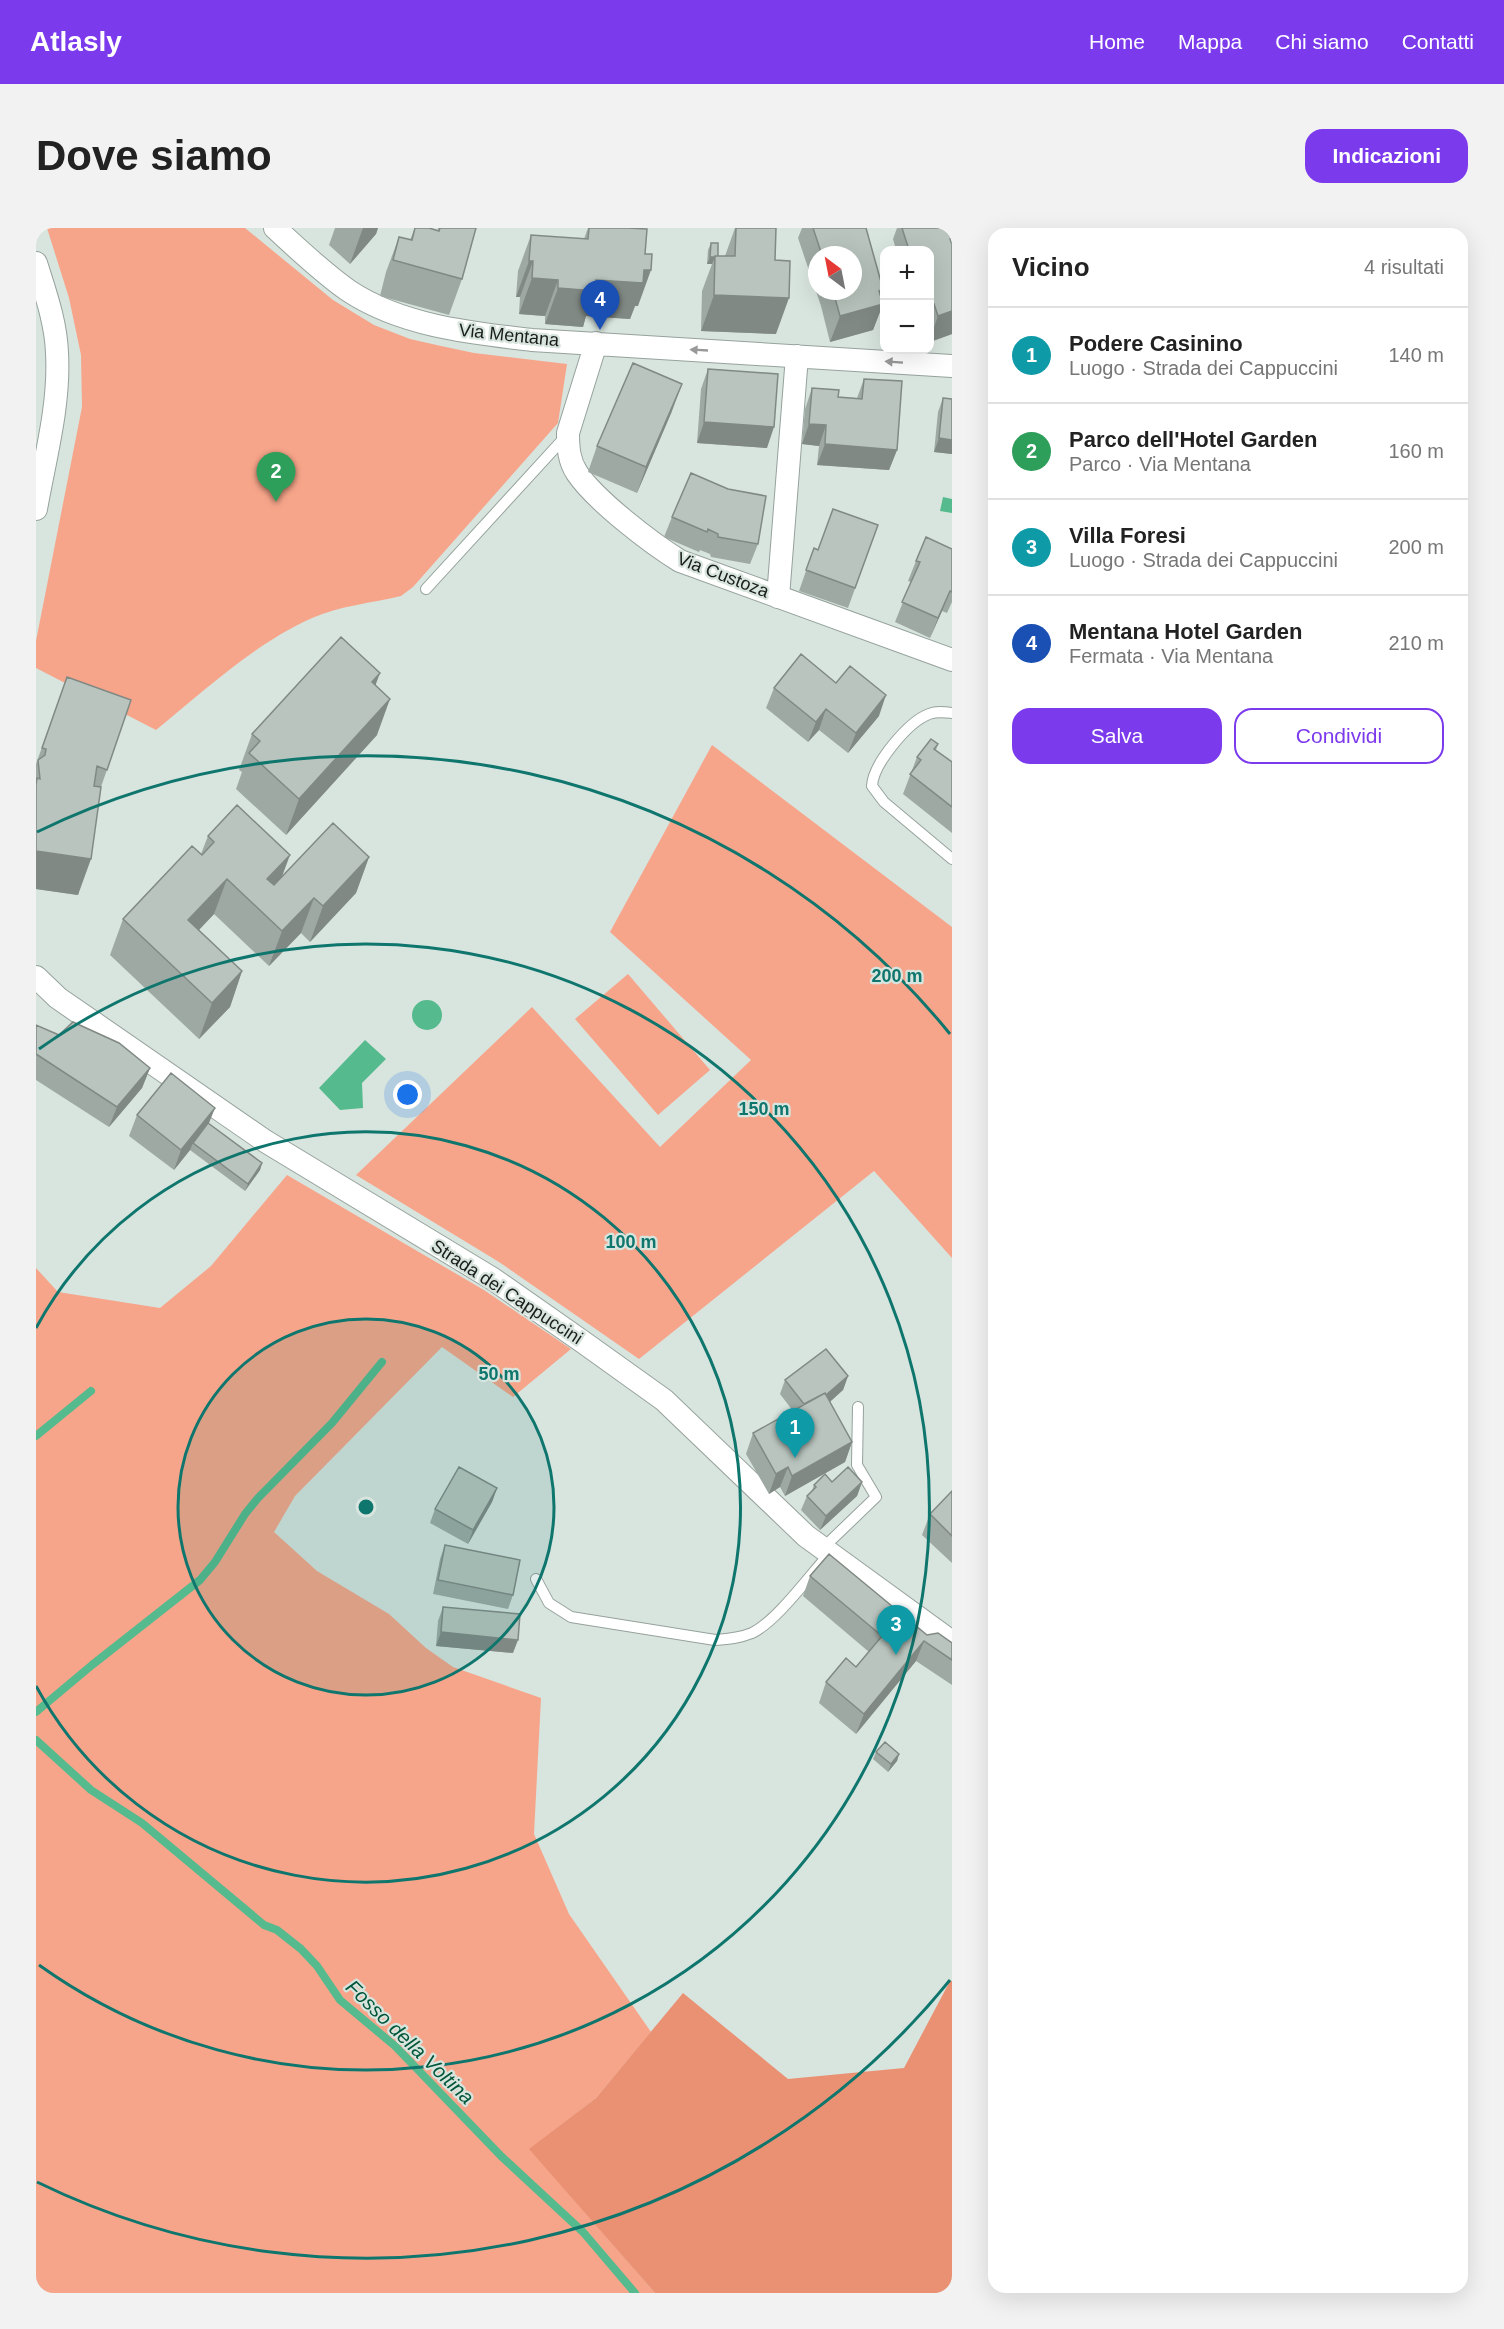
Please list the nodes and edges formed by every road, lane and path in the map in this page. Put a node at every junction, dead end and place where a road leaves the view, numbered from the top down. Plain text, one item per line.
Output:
1 (275, 228) edge
2 (36, 263) edge
3 (596, 343) junction
4 (797, 356) junction
5 (952, 366) edge
6 (568, 433) junction
7 (36, 509) edge
8 (426, 589) dead end
9 (778, 597) junction
10 (952, 660) edge
11 (952, 713) edge
12 (952, 859) edge
13 (36, 977) edge
14 (858, 1407) dead end
15 (826, 1550) junction
16 (536, 1579) dead end
17 (952, 1642) edge

1 - 3 street, Via Mentana
2 - 7 street
4 -> 3 street, Via Mentana
3 - 6 street, Via Custoza
5 -> 4 street, Via Mentana
4 - 9 street
6 - 8 lane
6 - 9 street, Via Custoza
9 - 10 street, Via Custoza
11 - 12 lane
13 - 15 street, Strada dei Cappuccini
14 - 15 lane
15 - 16 lane
15 - 17 street, Strada dei Cappuccini

